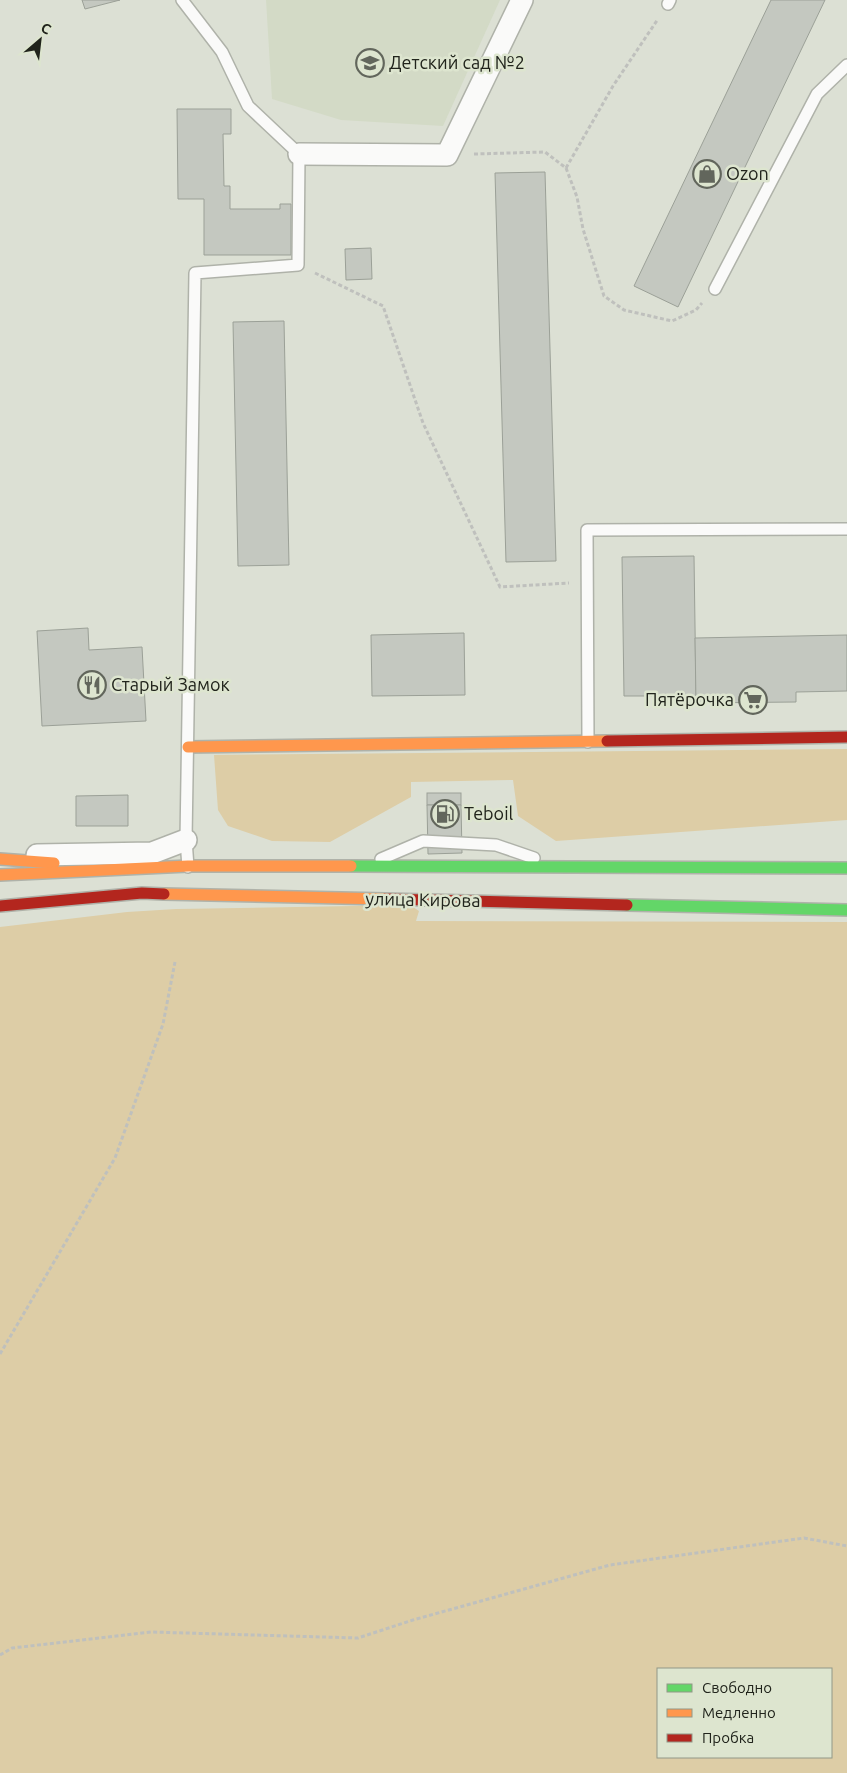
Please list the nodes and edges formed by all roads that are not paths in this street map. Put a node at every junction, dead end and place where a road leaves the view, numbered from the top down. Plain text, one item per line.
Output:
1 (182, 0) edge
2 (522, 0) edge
3 (847, 65) edge
4 (299, 154) junction
5 (715, 290) road end
6 (847, 529) edge
7 (847, 737) edge
8 (588, 742) junction
9 (188, 747) junction
10 (186, 840) junction
11 (0, 858) edge
12 (362, 866) junction
13 (556, 867) junction
14 (126, 868) junction
15 (847, 868) edge
16 (0, 875) edge
17 (189, 880) junction
18 (0, 906) edge
19 (847, 910) edge

1 - 4 lane
2 - 4 street
3 - 5 lane
4 - 9 lane
6 - 8 lane
7 - 8 main road
8 - 9 main road
9 - 10 lane
10 - 11 street, улица Кирова
10 - 17 lane
11 - 14 main road, улица Кирова
12 - 13 main road, улица Кирова
12 - 13 lane
12 - 17 main road, улица Кирова
13 - 15 main road, улица Кирова
14 - 16 main road, улица Кирова
14 - 17 main road, улица Кирова
17 - 18 main road, улица Кирова
17 - 19 main road, улица Кирова

